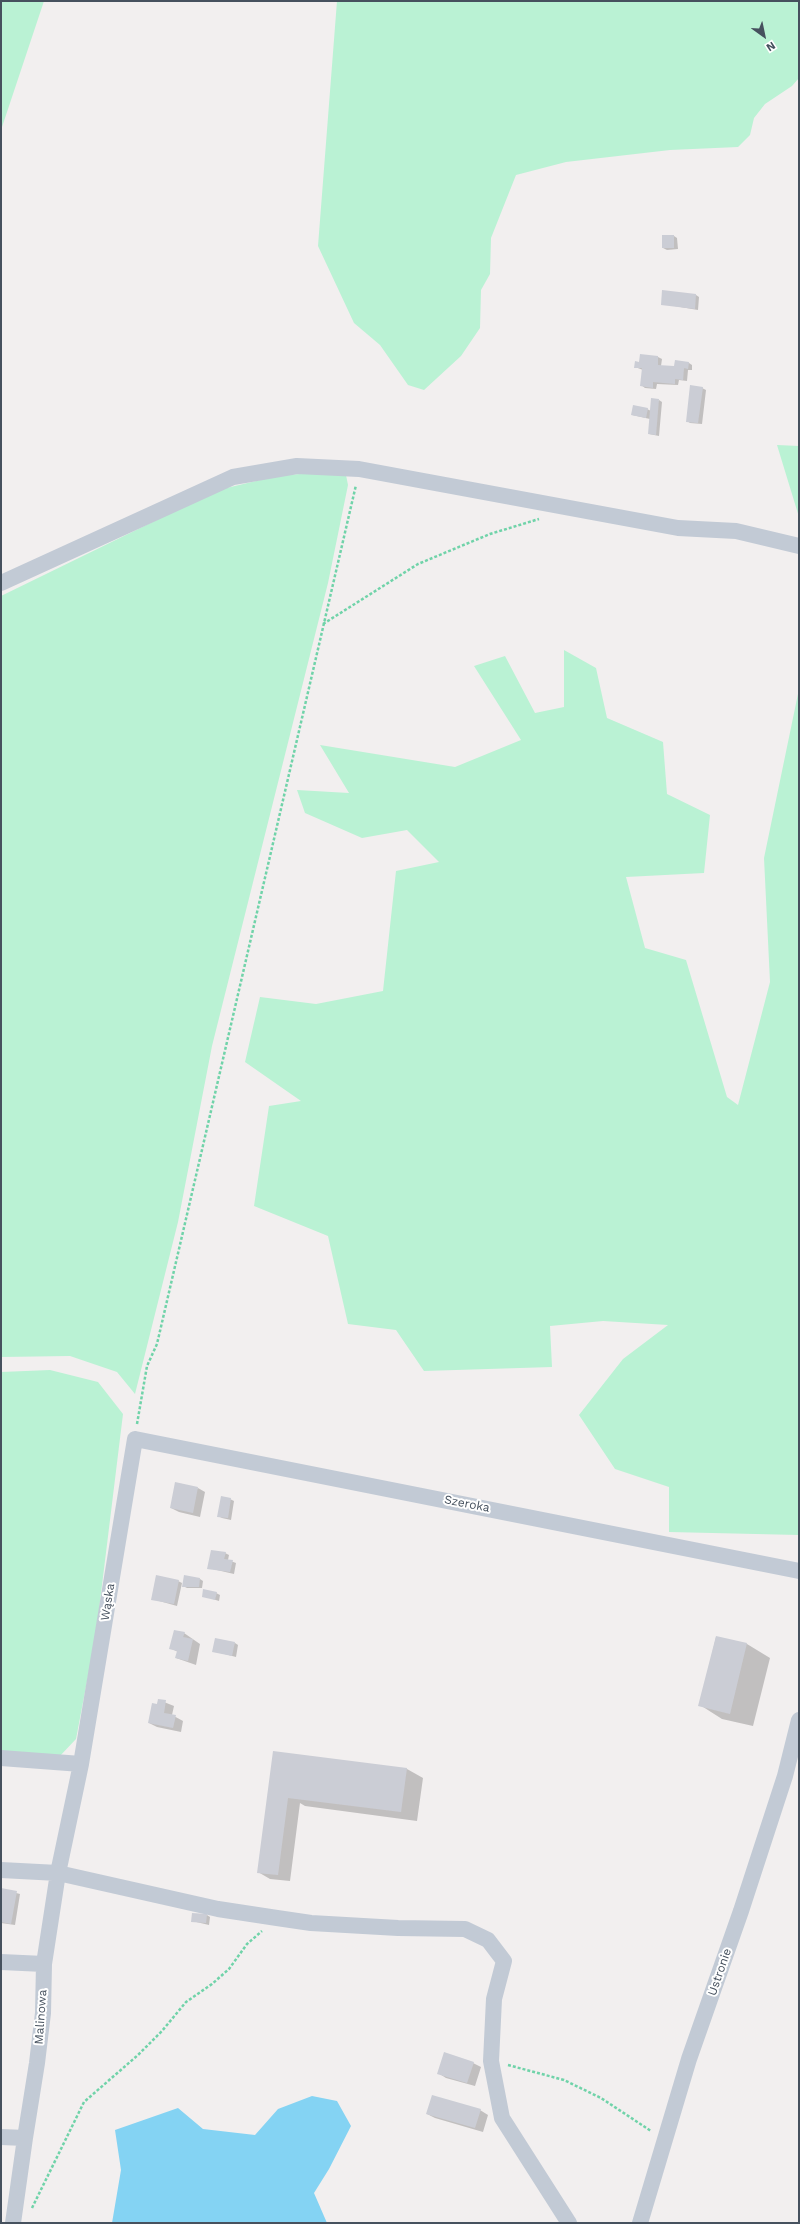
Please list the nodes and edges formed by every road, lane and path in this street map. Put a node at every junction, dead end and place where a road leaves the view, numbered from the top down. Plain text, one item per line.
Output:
1 (359, 469) junction
2 (541, 518) dead end
3 (799, 546) edge
4 (1, 583) edge
5 (323, 624) junction
6 (135, 1439) junction
7 (799, 1571) edge
8 (799, 1720) edge
9 (1, 1758) edge
10 (81, 1764) junction
11 (1, 1870) edge
12 (58, 1873) junction
13 (277, 1918) junction
14 (1, 1962) edge
15 (44, 1964) junction
16 (491, 2061) junction
17 (1, 2137) edge
18 (25, 2138) junction
19 (665, 2139) junction
20 (31, 2209) dead end
21 (13, 2223) edge
22 (569, 2223) edge
23 (640, 2223) edge

1 - 3 street
1 - 4 street
1 - 5 path
2 - 5 path
5 - 6 path
6 - 7 street, Szeroka
6 - 10 street, Wąska
8 - 19 street, Ustronie
9 - 10 street
10 - 12 street, Wąska
11 - 12 street
12 - 13 street
12 - 15 street, Malinowa
13 - 16 street
13 - 20 path
14 - 15 street
15 - 18 street, Malinowa
16 - 19 path
16 - 22 street
17 - 18 street
18 - 21 street, Malinowa
19 - 23 street, Ustronie

